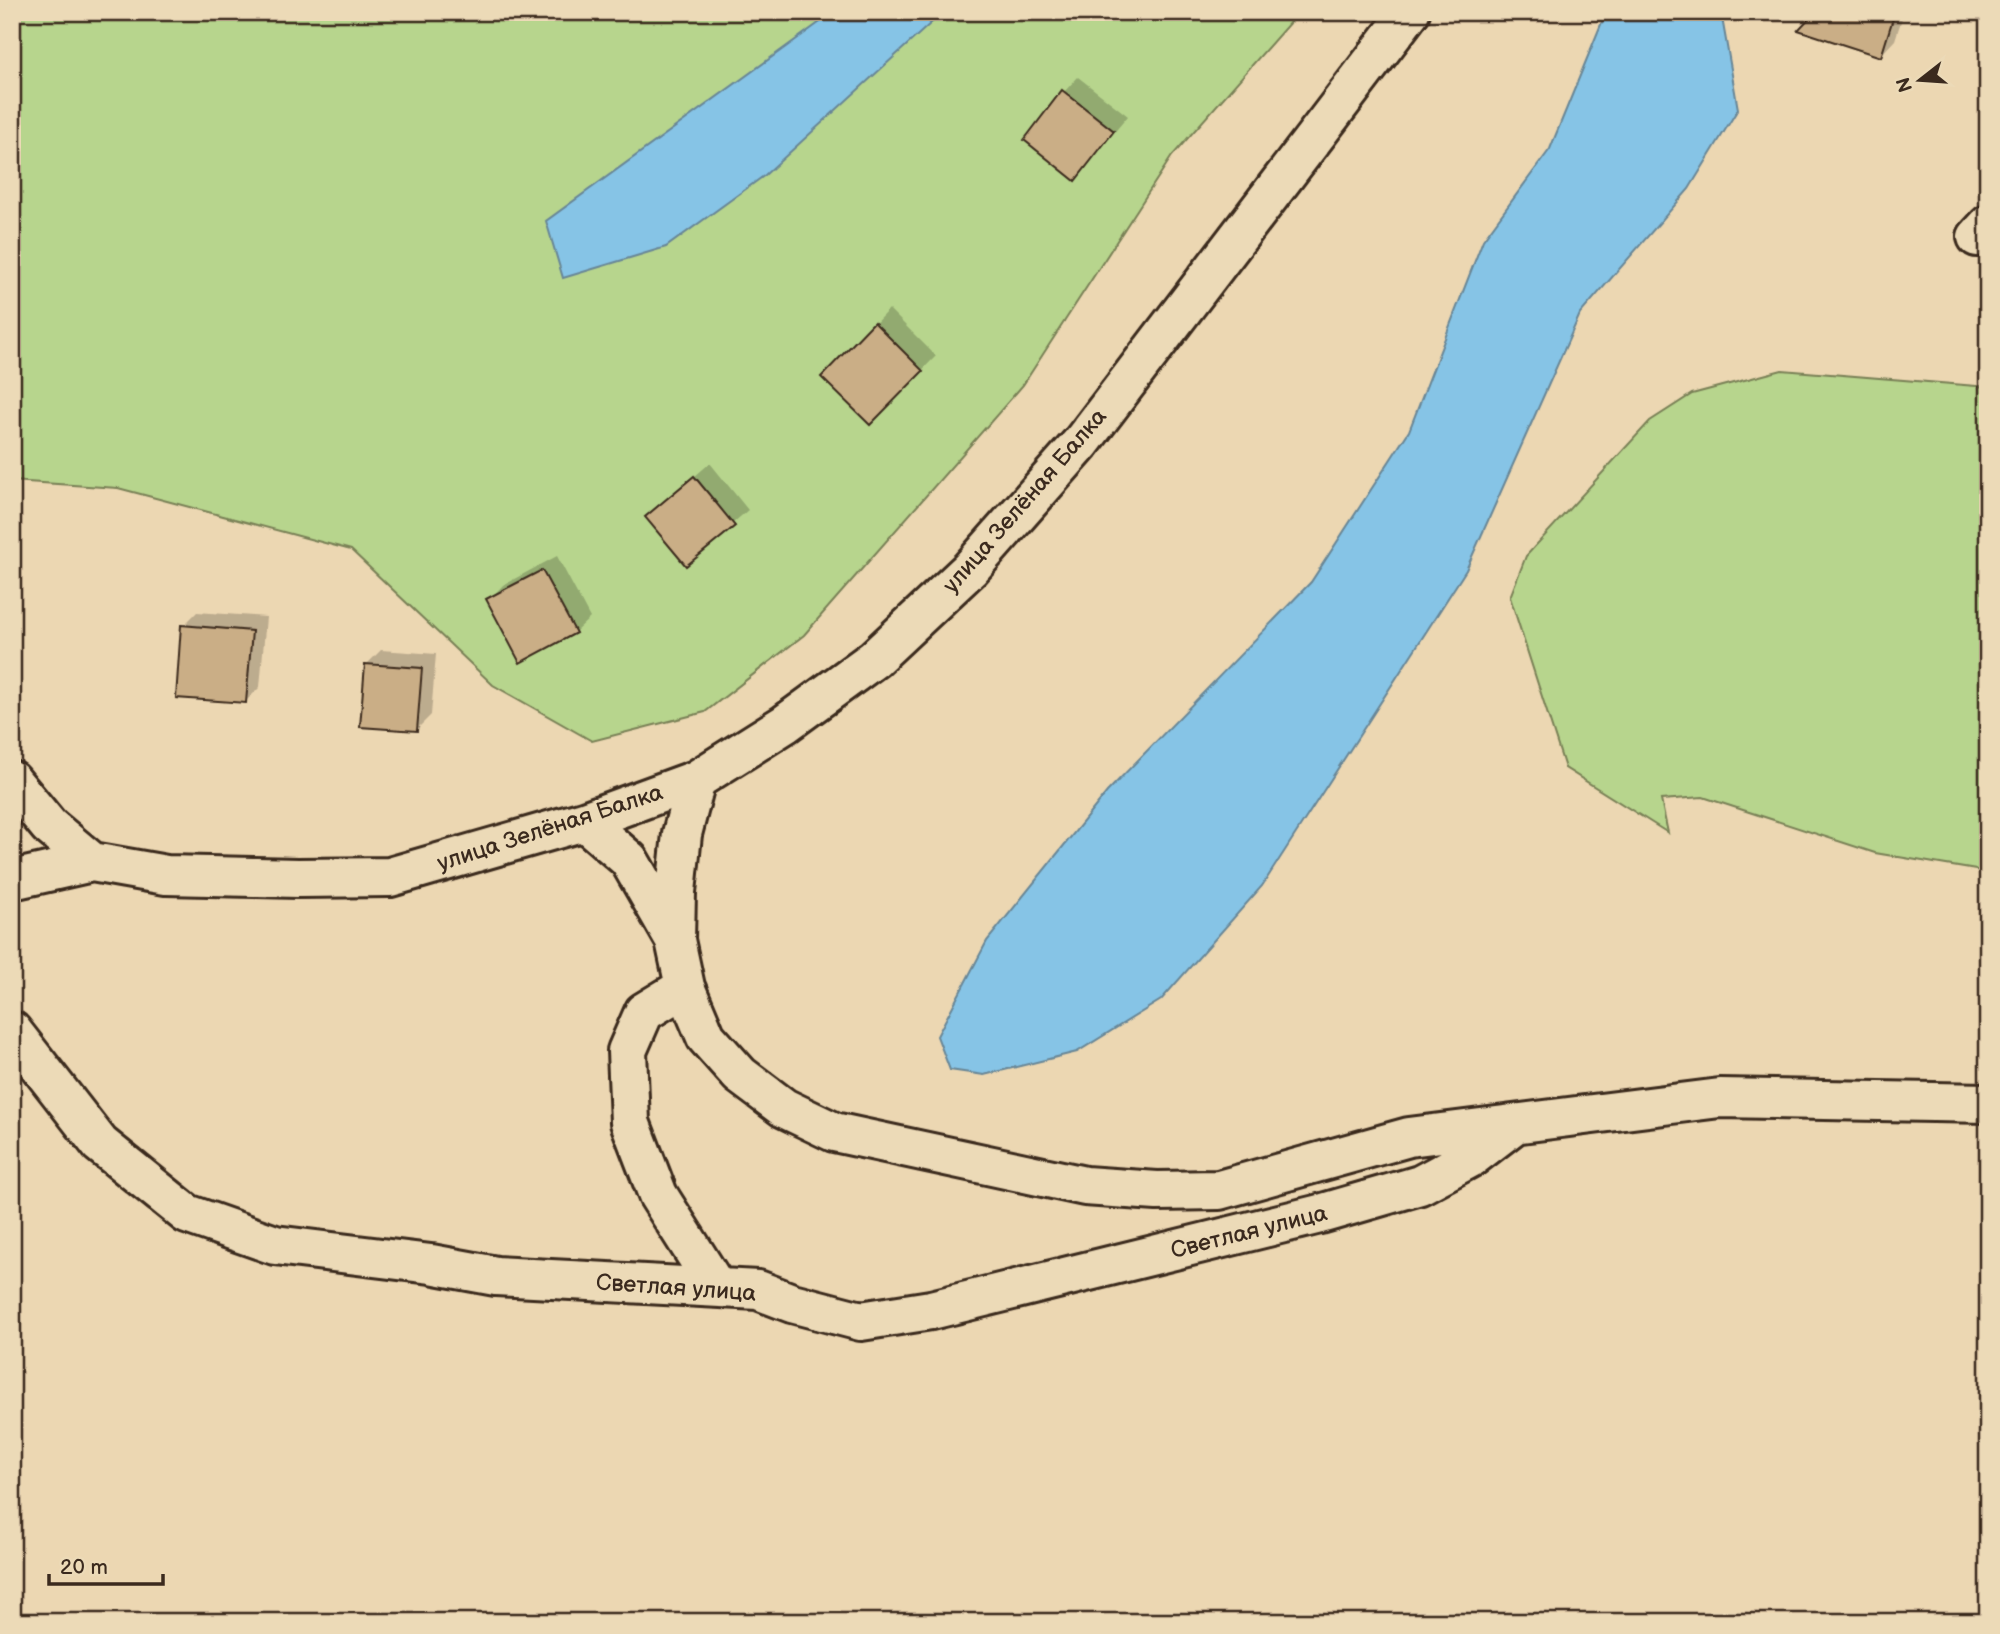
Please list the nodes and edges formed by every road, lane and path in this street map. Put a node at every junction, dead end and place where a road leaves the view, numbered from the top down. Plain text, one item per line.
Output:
1 (1410, 12) edge
2 (12, 780) edge
3 (696, 780) junction
4 (584, 821) junction
5 (92, 862) junction
6 (12, 880) edge
7 (675, 940) junction
8 (685, 987) junction
9 (12, 1031) edge
10 (1988, 1103) edge
11 (1515, 1124) junction
12 (715, 1285) junction

1 - 3 street, улица Зелёная Балка
2 - 5 street, улица Зелёная Балка
3 - 4 street, улица Зелёная Балка
3 - 7 street
4 - 5 street, улица Зелёная Балка
4 - 7 street
5 - 6 street
7 - 8 street
8 - 11 street
8 - 12 street
9 - 12 street, Светлая улица
10 - 11 street
11 - 12 street, Светлая улица

